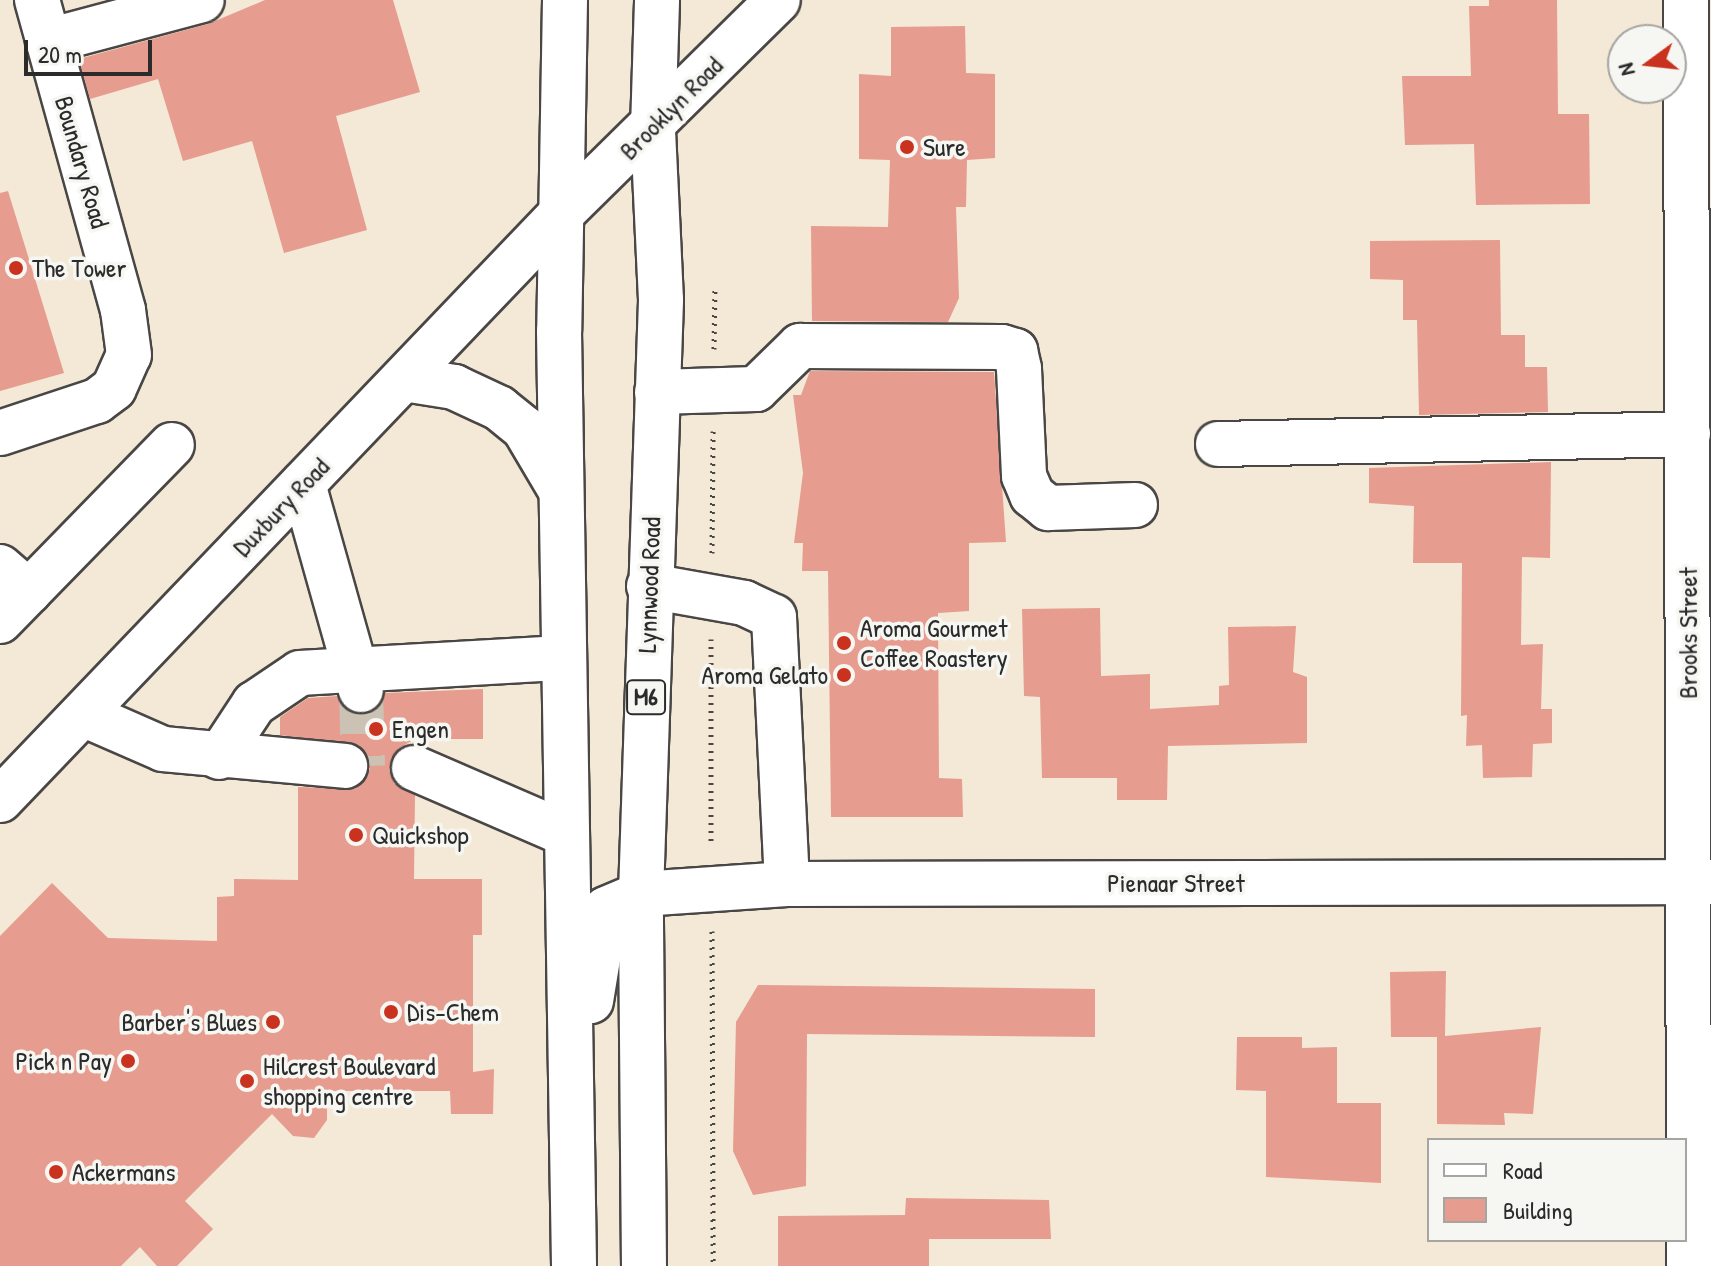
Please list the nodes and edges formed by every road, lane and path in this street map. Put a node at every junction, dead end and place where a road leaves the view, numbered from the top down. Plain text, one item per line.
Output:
1 (37, 0) edge
2 (202, 0) edge
3 (565, 0) edge
4 (657, 0) edge
5 (778, 0) edge
6 (1686, 0) edge
7 (48, 41) junction
8 (1699, 78) edge
9 (653, 129) junction
10 (562, 213) junction
11 (715, 286) dead end
12 (404, 379) junction
13 (657, 392) junction
14 (714, 394) junction
15 (0, 433) edge
16 (1688, 434) junction
17 (1218, 444) dead end
18 (172, 445) dead end
19 (303, 484) junction
20 (562, 491) junction
21 (1135, 505) dead end
22 (649, 586) junction
23 (10, 593) edge
24 (711, 597) junction
25 (562, 658) junction
26 (359, 678) junction
27 (83, 714) junction
28 (219, 757) junction
29 (345, 766) dead end
30 (414, 768) dead end
31 (0, 800) edge
32 (564, 833) junction
33 (1700, 882) edge
34 (787, 884) junction
35 (711, 886) junction
36 (641, 894) junction
37 (572, 1034) junction
38 (574, 1266) edge
39 (644, 1266) edge
40 (713, 1266) edge
41 (1689, 1266) edge

1 - 7 main road, Boundary Road
2 - 7 main road
3 - 10 main road
4 - 9 main road, Lynnwood Road / M6
5 - 9 main road, Brooklyn Road
6 - 8 main road, Brooks Street
7 - 15 main road, Boundary Road
8 - 16 main road, Brooks Street
9 - 10 main road, Brooklyn Road
9 - 13 main road, Lynnwood Road / M6
10 - 12 main road, Duxbury Road
10 - 20 main road
11 - 14 path
12 - 19 main road, Duxbury Road
12 - 20 main road
13 - 14 main road
13 - 22 main road, Lynnwood Road / M6
14 - 21 main road
14 - 24 path
16 - 17 main road
16 - 33 main road, Brooks Street
18 - 23 main road
19 - 26 main road
19 - 27 main road, Duxbury Road
20 - 25 main road
22 - 24 main road
22 - 36 main road, Lynnwood Road / M6
24 - 34 main road
24 - 35 path
25 - 26 main road
25 - 32 main road
26 - 28 main road
27 - 28 main road
27 - 31 main road, Duxbury Road
28 - 29 main road
30 - 32 main road
32 - 37 main road
33 - 34 main road, Pienaar Street
33 - 41 main road, Brooks Street
34 - 35 main road, Pienaar Street
35 - 36 main road, Pienaar Street
35 - 40 path
36 - 37 main road, Pienaar Street
36 - 39 main road, Lynnwood Road / M6
37 - 38 main road

